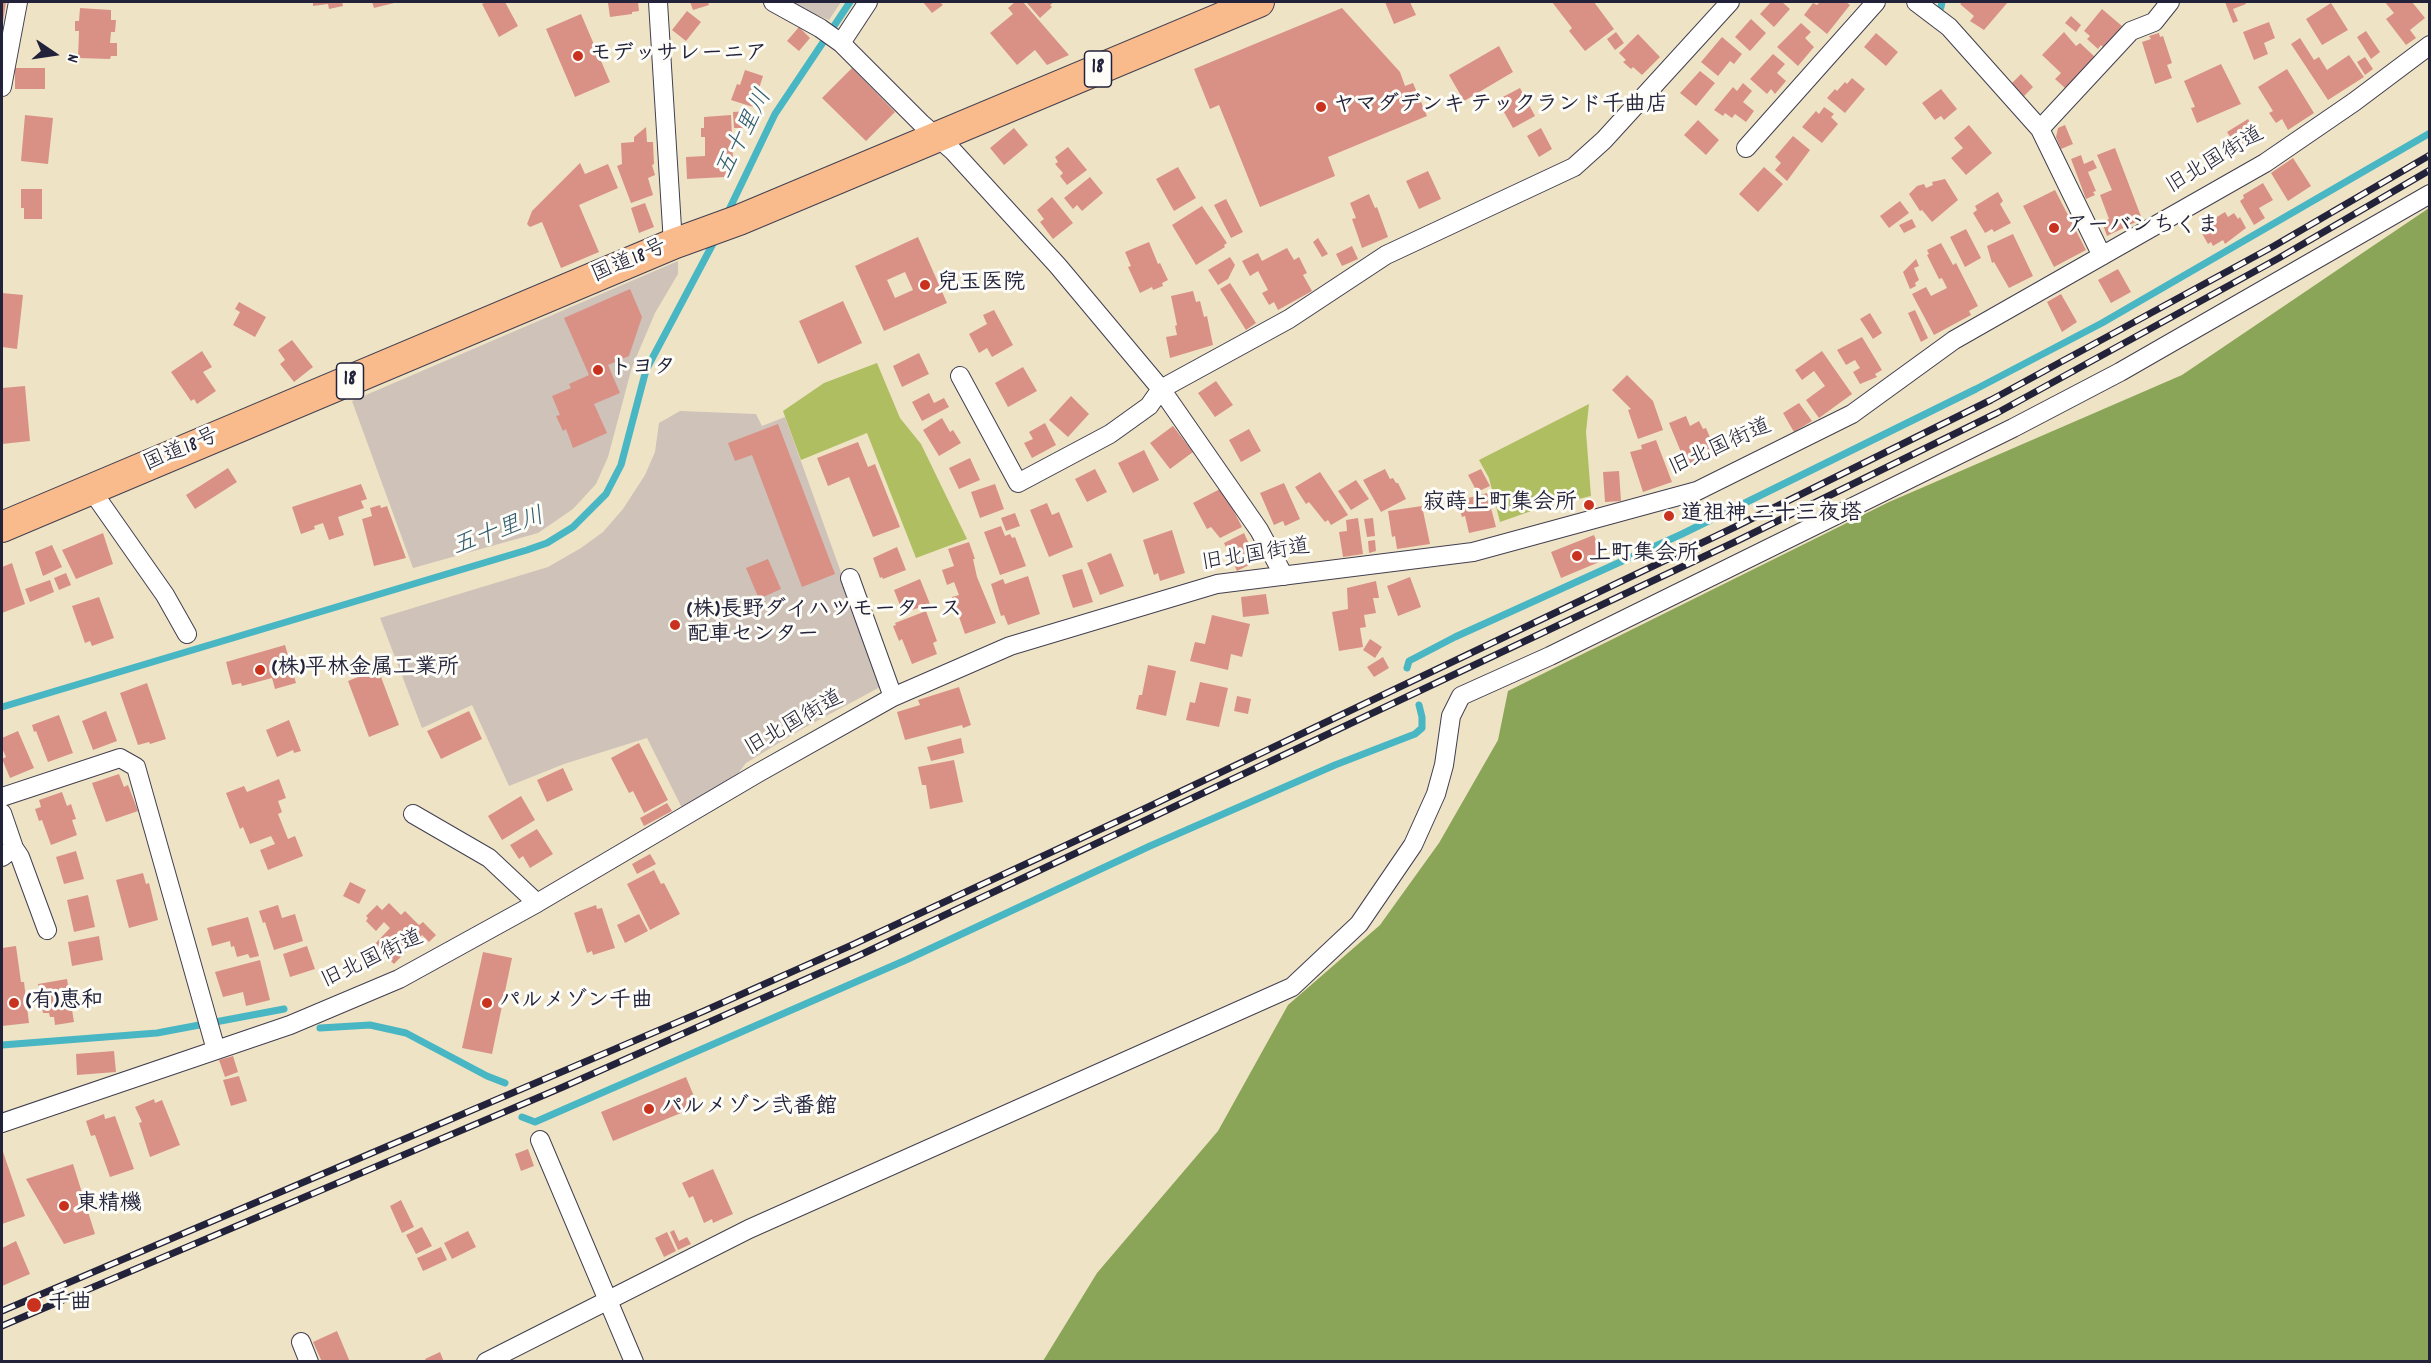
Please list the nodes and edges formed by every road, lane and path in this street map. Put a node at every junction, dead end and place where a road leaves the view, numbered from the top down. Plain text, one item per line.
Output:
1 (18, 2) edge
2 (658, 2) edge
3 (772, 2) edge
4 (868, 2) edge
5 (1259, 2) edge
6 (1730, 2) edge
7 (1876, 2) edge
8 (1916, 2) edge
9 (2170, 2) edge
10 (839, 41) junction
11 (2430, 45) edge
12 (2, 87) edge
13 (2040, 129) junction
14 (936, 136) junction
15 (1746, 148) dead end
16 (2430, 194) edge
17 (686, 240) junction
18 (2102, 256) junction
19 (960, 376) dead end
20 (1161, 389) junction
21 (92, 490) junction
22 (2, 527) edge
23 (1284, 576) junction
24 (850, 578) dead end
25 (187, 634) dead end
26 (894, 697) junction
27 (2, 797) edge
28 (2, 813) edge
29 (413, 814) dead end
30 (8, 853) edge
31 (537, 903) junction
32 (47, 930) dead end
33 (214, 1042) junction
34 (2, 1123) edge
35 (540, 1140) dead end
36 (606, 1301) junction
37 (300, 1342) dead end
38 (309, 1362) edge
39 (486, 1362) edge
40 (634, 1362) edge

1 - 12 street
2 - 17 street
3 - 10 street
4 - 10 street
5 - 14 highway, 国道18号 / 18
6 - 20 street
7 - 15 street
8 - 13 street
9 - 13 street
10 - 14 street
11 - 18 street, 旧北国街道
13 - 18 street
14 - 17 highway, 国道18号 / 18
14 - 20 street
16 - 36 street
17 - 21 highway, 国道18号 / 18
18 - 23 street, 旧北国街道
19 - 20 street
20 - 23 street
21 - 22 highway, 国道18号 / 18
21 - 25 street
23 - 26 street, 旧北国街道
24 - 26 street
26 - 31 street, 旧北国街道
27 - 33 street
28 - 30 street
29 - 31 street
30 - 32 street
31 - 33 street, 旧北国街道
33 - 34 street, 旧北国街道
35 - 36 street
36 - 39 street
36 - 40 street
37 - 38 street

